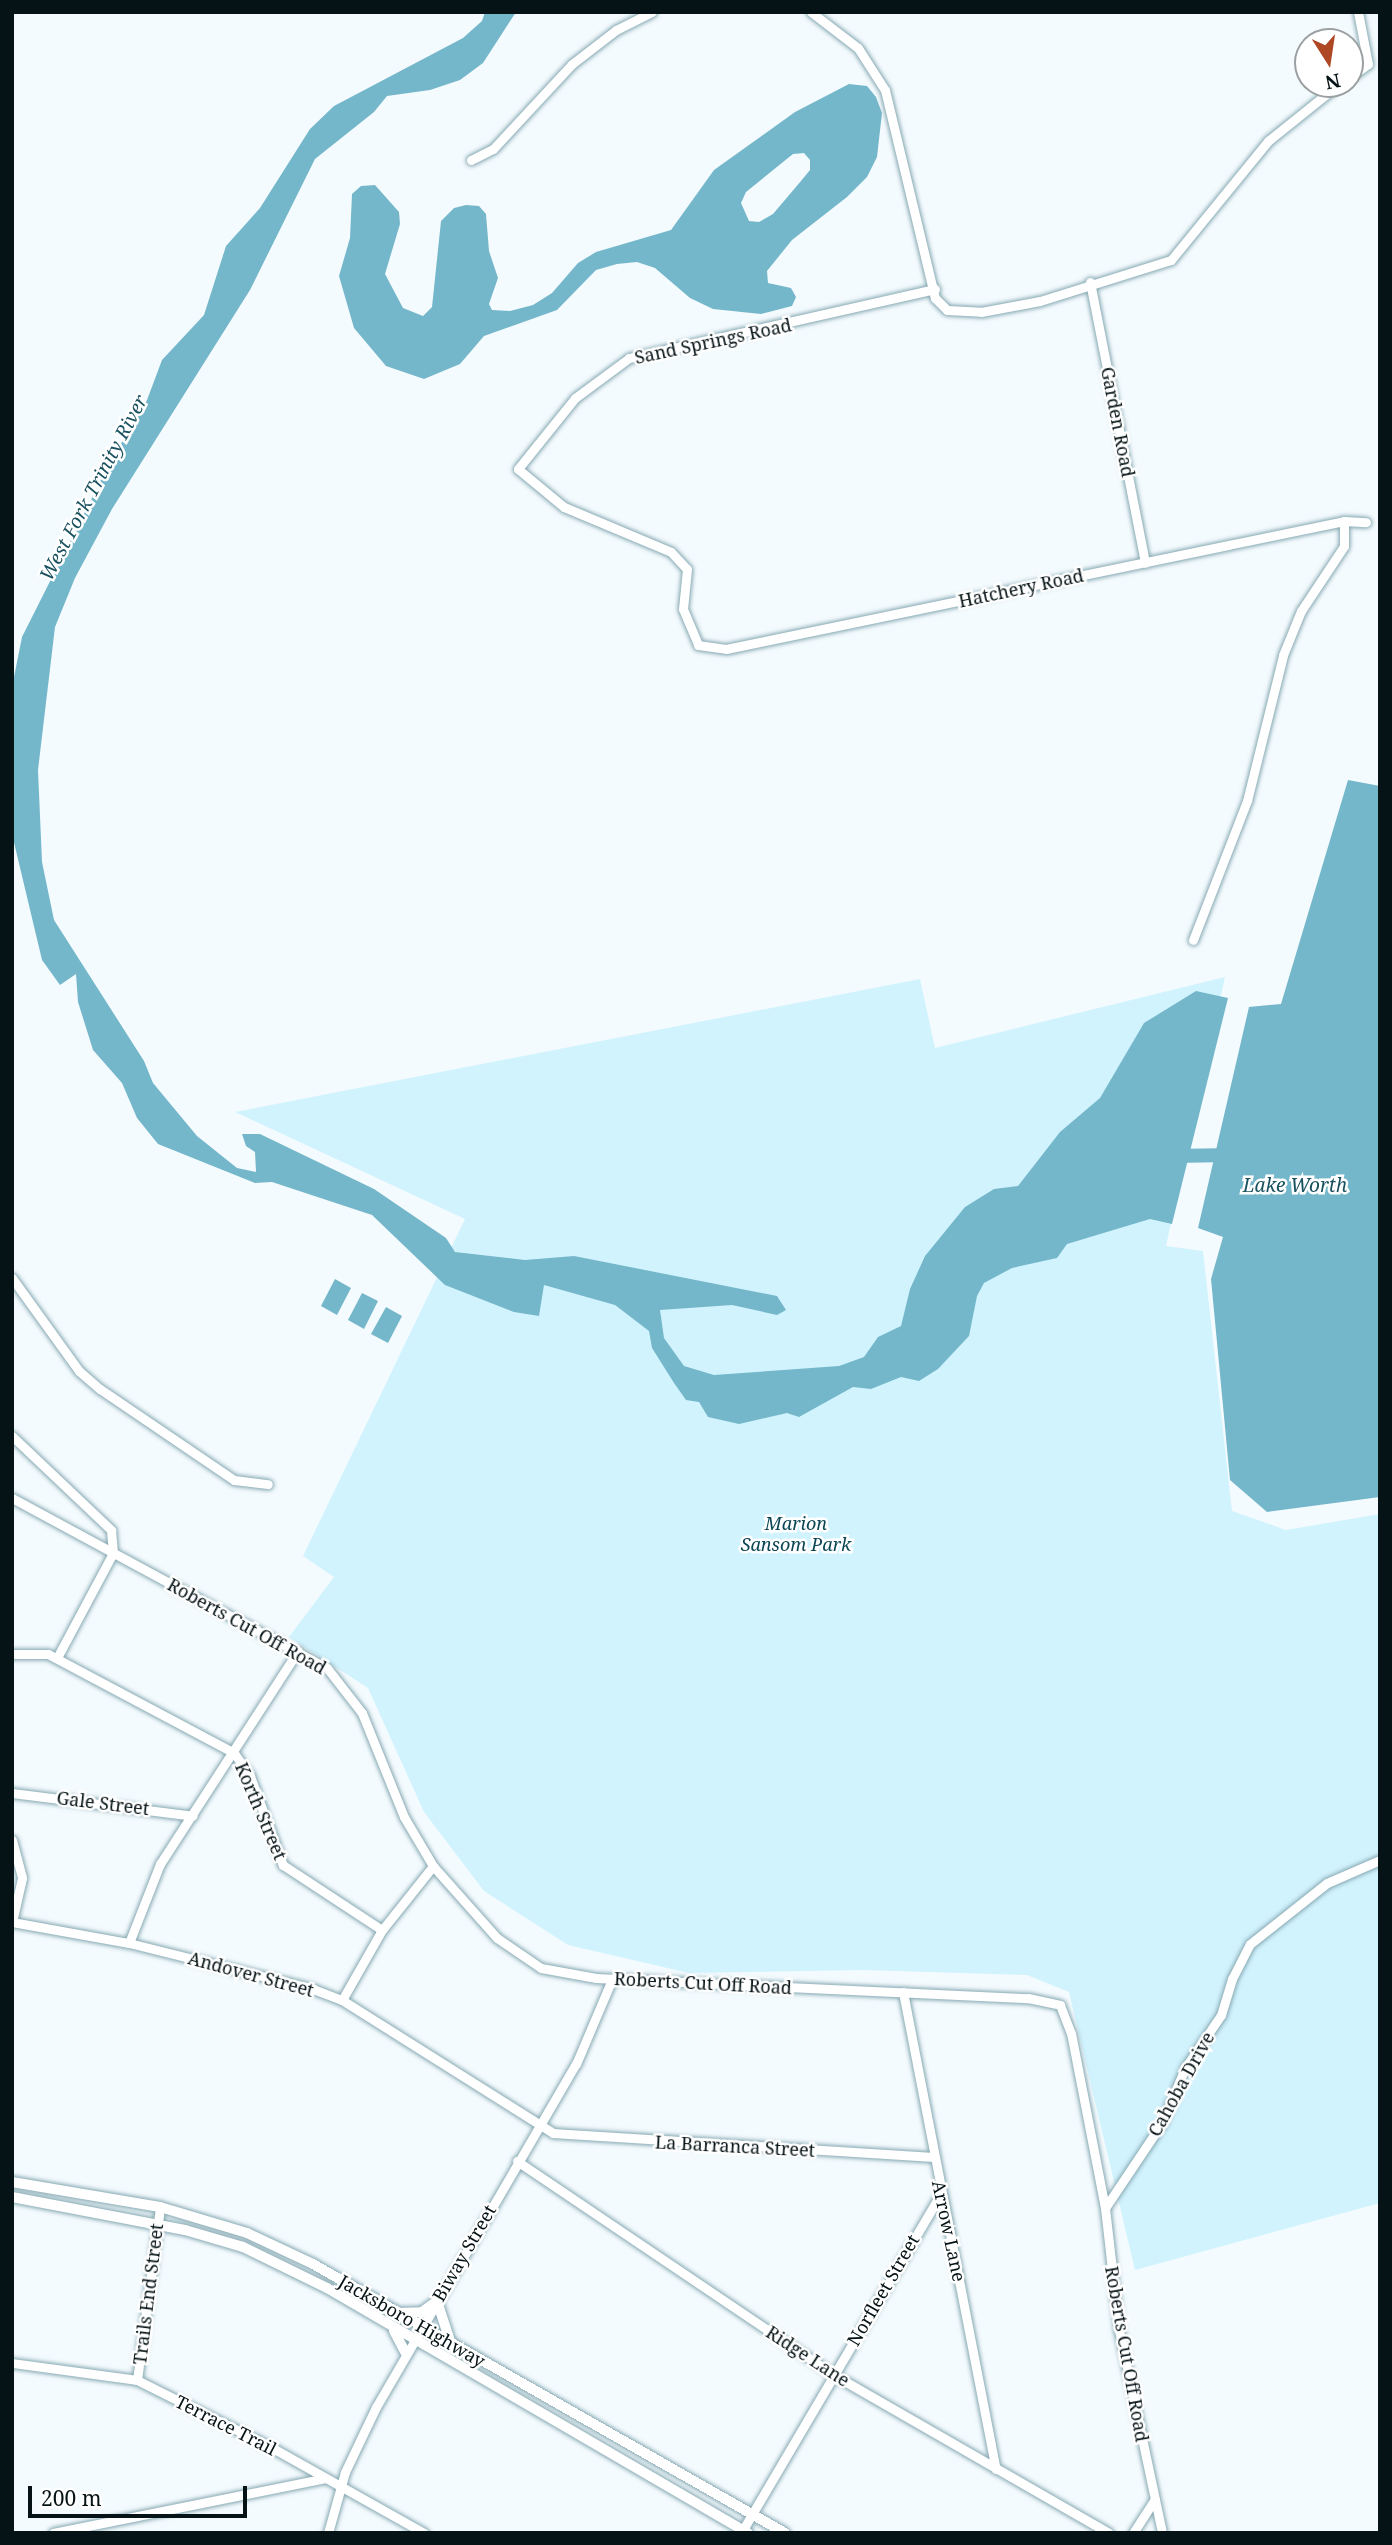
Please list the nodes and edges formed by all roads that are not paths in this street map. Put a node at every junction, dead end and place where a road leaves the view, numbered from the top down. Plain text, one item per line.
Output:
1 (652, 12) edge
2 (811, 12) edge
3 (1364, 43) edge
4 (1364, 67) edge
5 (1322, 98) edge
6 (471, 160) dead end
7 (1090, 282) junction
8 (935, 289) junction
9 (1344, 521) junction
10 (1366, 522) dead end
11 (1145, 563) junction
12 (698, 645) joint
13 (1193, 940) dead end
14 (12, 1278) edge
15 (12, 1436) edge
16 (268, 1484) dead end
17 (12, 1498) edge
18 (113, 1553) junction
19 (298, 1651) junction
20 (12, 1654) edge
21 (59, 1659) junction
22 (234, 1752) junction
23 (12, 1793) edge
24 (193, 1816) junction
25 (12, 1840) edge
26 (1380, 1860) edge
27 (433, 1866) junction
28 (12, 1922) edge
29 (382, 1930) junction
30 (129, 1943) junction
31 (612, 1979) junction
32 (902, 1992) junction
33 (342, 2000) junction
34 (538, 2127) junction
35 (933, 2157) junction
36 (517, 2161) junction
37 (12, 2182) edge
38 (941, 2194) junction
39 (12, 2197) edge
40 (160, 2207) junction
41 (1105, 2208) junction
42 (156, 2231) junction
43 (437, 2301) junction
44 (398, 2313) junction
45 (391, 2325) junction
46 (421, 2327) junction
47 (414, 2339) junction
48 (451, 2344) junction
49 (405, 2352) junction
50 (12, 2363) edge
51 (834, 2375) junction
52 (137, 2380) junction
53 (542, 2396) junction
54 (534, 2409) junction
55 (996, 2469) junction
56 (326, 2478) junction
57 (341, 2486) junction
58 (1155, 2499) junction
59 (753, 2515) junction
60 (744, 2532) edge
61 (53, 2533) edge
62 (328, 2533) edge
63 (424, 2533) edge
64 (785, 2533) edge
65 (1109, 2533) edge
66 (1133, 2533) edge
67 (1162, 2533) edge

1 - 6 street
2 - 8 street
3 - 4 street
5 - 7 street
7 - 8 street
7 - 11 street, Garden Road
8 - 12 street, Sand Springs Road
9 - 10 street, Hatchery Road
9 - 11 street, Hatchery Road
9 - 13 street
11 - 12 street, Hatchery Road
14 - 16 street
15 - 18 street
17 - 18 street, Roberts Cut Off Road
18 - 19 street, Roberts Cut Off Road
18 - 21 street
19 - 22 street
19 - 27 street, Roberts Cut Off Road
20 - 21 street, Korth Street
21 - 22 street, Korth Street
22 - 24 street
22 - 29 street, Korth Street
23 - 24 street, Gale Street
24 - 30 street
25 - 28 street
26 - 41 street, Cahoba Drive
27 - 29 street
27 - 31 street, Roberts Cut Off Road
28 - 30 street, Andover Street
29 - 33 street
30 - 33 street, Andover Street
31 - 32 street, Roberts Cut Off Road
31 - 34 street, Biway Street
32 - 35 street, Arrow Lane
32 - 41 street, Roberts Cut Off Road
33 - 34 street, Andover Street
34 - 35 street, La Barranca Street
34 - 36 street, Biway Street
35 - 38 street, Arrow Lane
36 - 43 street, Biway Street
36 - 51 street, Ridge Lane
37 - 40 main road, Jacksboro Highway
38 - 51 street, Norfleet Street
38 - 55 street, Arrow Lane
39 - 42 main road, Jacksboro Highway
40 - 42 street, Trails End Street
40 - 44 main road, Jacksboro Highway
41 - 58 street, Roberts Cut Off Road
42 - 45 main road, Jacksboro Highway
42 - 52 street, Trails End Street
43 - 44 main road
43 - 46 street, Biway Street
43 - 48 main road
44 - 46 main road, Jacksboro Highway
45 - 47 main road, Jacksboro Highway
45 - 49 main road
46 - 47 street, Biway Street
46 - 48 main road, Jacksboro Highway
47 - 49 street, Biway Street
47 - 54 main road, Jacksboro Highway
48 - 53 main road, Jacksboro Highway
49 - 57 street, Biway Street
50 - 52 street, Terrace Trail
51 - 55 street, Ridge Lane
51 - 59 street, Norfleet Street
52 - 56 street, Terrace Trail
53 - 54 main road
53 - 59 main road, Jacksboro Highway
54 - 60 main road, Jacksboro Highway
55 - 65 street, Ridge Lane
56 - 57 street, Terrace Trail
56 - 61 street
57 - 62 street, Biway Street
57 - 63 street, Terrace Trail
58 - 66 street
58 - 67 street, Roberts Cut Off Road
59 - 60 street, Norfleet Street
59 - 64 main road, Jacksboro Highway

